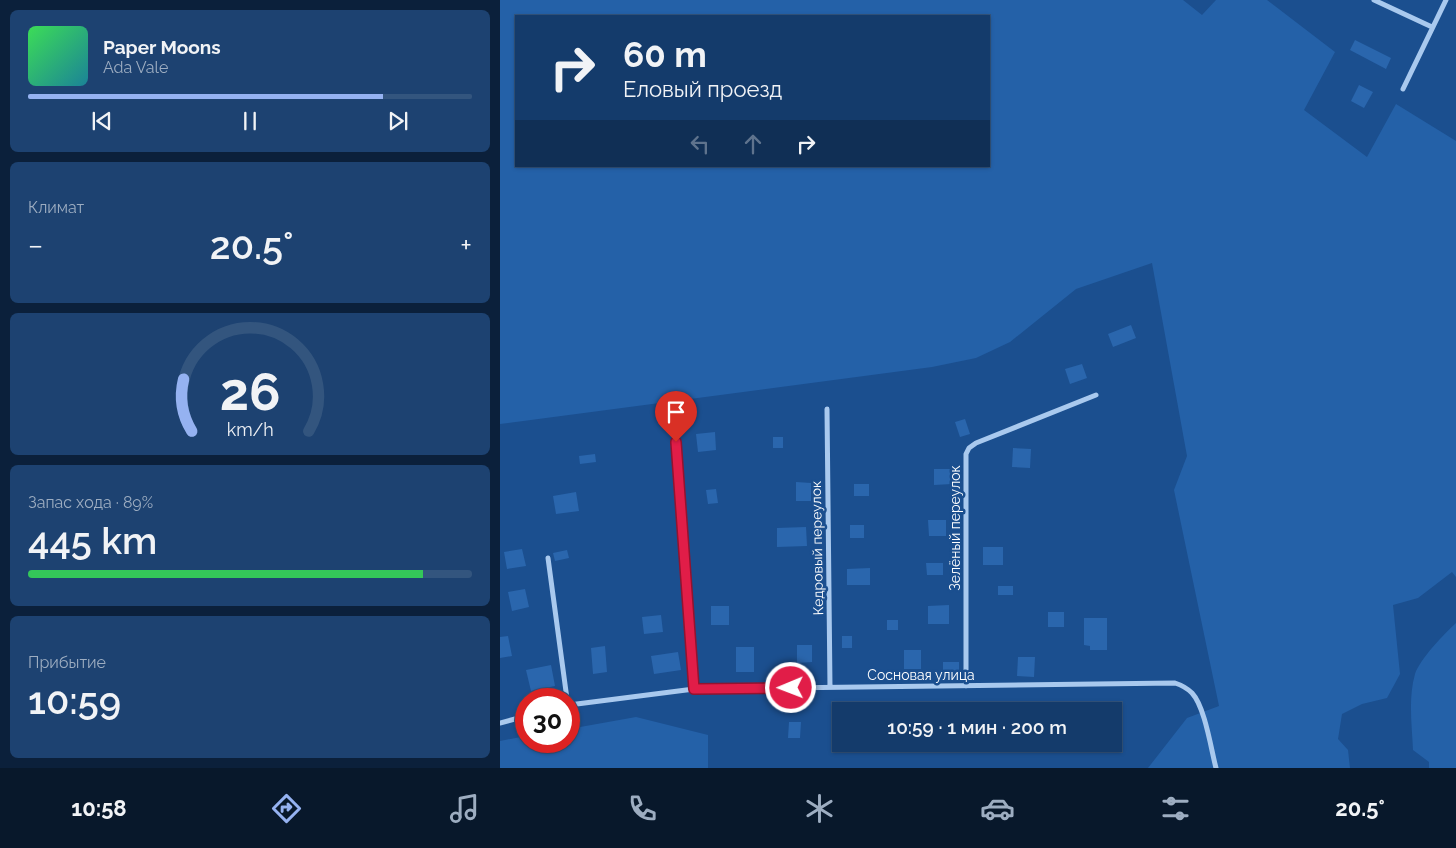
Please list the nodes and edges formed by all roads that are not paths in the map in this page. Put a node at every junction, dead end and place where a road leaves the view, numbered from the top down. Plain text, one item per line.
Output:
1 (1374, 0) edge
2 (1446, 0) edge
3 (1432, 28) junction
4 (1402, 89) dead end
5 (1096, 396) dead end
6 (827, 409) dead end
7 (676, 442) dead end
8 (548, 558) dead end
9 (966, 686) junction
10 (830, 687) junction
11 (565, 688) edge
12 (694, 689) junction
13 (580, 704) edge
14 (515, 719) edge
15 (500, 723) edge
16 (1216, 768) edge

1 - 3 street
2 - 3 street
3 - 4 street
5 - 9 street, Зелёный переулок
6 - 10 street, Кедровый переулок
7 - 12 street
8 - 11 street
9 - 10 street, Сосновая улица
9 - 16 street, Сосновая улица
10 - 12 street, Сосновая улица
12 - 13 street, Сосновая улица
14 - 15 street

